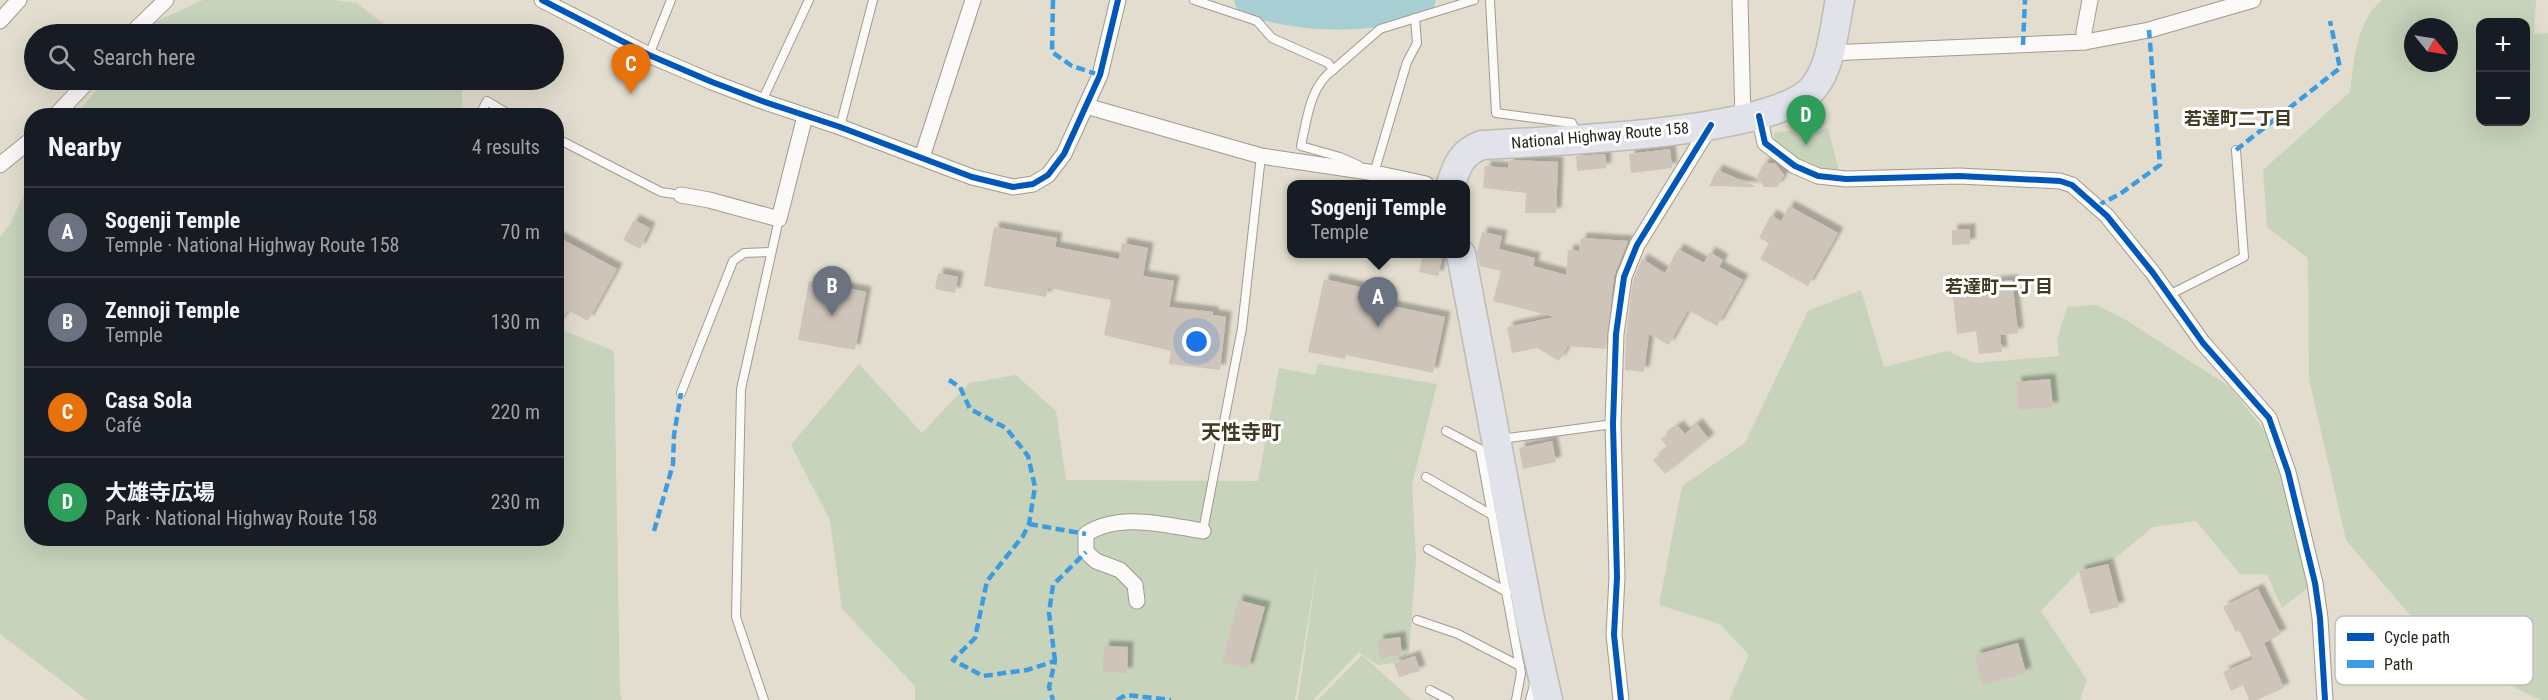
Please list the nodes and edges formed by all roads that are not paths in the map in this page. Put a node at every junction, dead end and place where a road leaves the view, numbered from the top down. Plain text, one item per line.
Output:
1 (19, 0) edge
2 (166, 0) edge
3 (542, 0) edge
4 (671, 0) edge
5 (808, 0) edge
6 (873, 0) edge
7 (973, 0) edge
8 (1118, 0) edge
9 (1194, 0) edge
10 (1474, 0) edge
11 (1490, 0) edge
12 (1740, 0) edge
13 (1840, 0) edge
14 (2090, 0) edge
15 (2253, 0) edge
16 (1415, 18) junction
17 (0, 21) edge
18 (141, 24) edge
19 (2085, 42) junction
20 (1828, 53) junction
21 (649, 55) junction
22 (1333, 70) junction
23 (80, 90) edge
24 (762, 101) junction
25 (1086, 106) junction
26 (63, 108) edge
27 (483, 108) edge
28 (499, 108) edge
29 (806, 116) junction
30 (1751, 118) junction
31 (1711, 125) junction
32 (840, 127) junction
33 (1578, 139) junction
34 (564, 142) edge
35 (24, 146) edge
36 (2236, 150) dead end
37 (1261, 156) junction
38 (922, 157) junction
39 (0, 165) edge
40 (1375, 173) junction
41 (1407, 180) edge
42 (1453, 180) edge
43 (681, 195) joint
44 (779, 219) junction
45 (771, 252) junction
46 (1462, 258) edge
47 (2169, 295) junction
48 (681, 393) dead end
49 (1613, 424) junction
50 (1446, 431) dead end
51 (1498, 440) junction
52 (1426, 477) dead end
53 (1492, 515) junction
54 (1203, 531) joint
55 (1428, 549) dead end
56 (1507, 592) junction
57 (1137, 601) dead end
58 (1417, 620) dead end
59 (1535, 686) edge
60 (1430, 690) dead end
61 (764, 700) edge
62 (1449, 700) edge
63 (1516, 700) edge
64 (1621, 700) edge
65 (2325, 700) edge

1 - 17 street
2 - 18 street
3 - 21 street
4 - 21 lane
5 - 24 lane
6 - 32 lane
7 - 38 street
8 - 25 street
9 - 22 lane
10 - 16 lane
11 - 33 lane
12 - 30 street
13 - 20 highway, National Highway Route 158
14 - 19 street
15 - 19 street
16 - 22 lane
16 - 40 lane
19 - 20 street
20 - 30 highway, National Highway Route 158
21 - 24 street
22 - 40 lane
23 - 26 street
24 - 29 street
25 - 37 street
25 - 38 street
27 - 28 lane
29 - 32 street
29 - 44 street
30 - 31 highway, National Highway Route 158
30 - 47 street
31 - 33 highway, National Highway Route 158
31 - 49 street
32 - 38 street
33 - 42 highway, National Highway Route 158
34 - 43 lane
35 - 39 street
36 - 47 lane
37 - 40 street
37 - 54 lane
40 - 41 street
43 - 44 street
44 - 45 lane
45 - 48 lane
45 - 61 lane
46 - 51 highway
47 - 65 street
49 - 51 lane
49 - 64 street
50 - 53 lane
51 - 59 highway
52 - 53 lane
53 - 56 lane
54 - 57 street
55 - 56 lane
56 - 59 lane
58 - 59 lane
59 - 63 lane
60 - 62 lane

